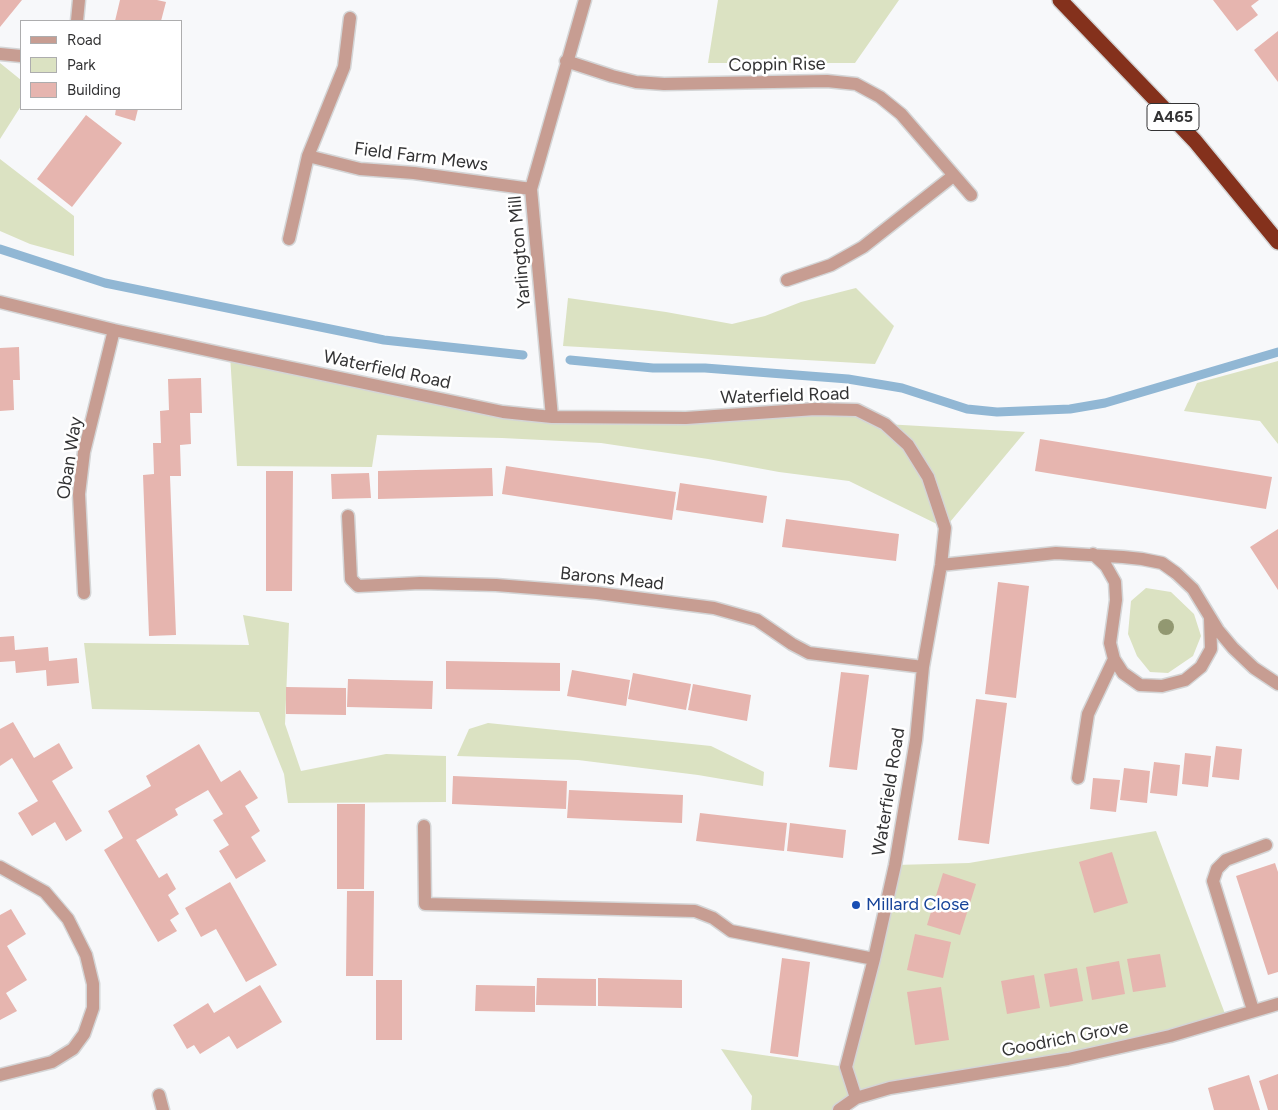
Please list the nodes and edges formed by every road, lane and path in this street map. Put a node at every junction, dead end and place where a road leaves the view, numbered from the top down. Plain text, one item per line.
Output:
1 (79, 0) edge
2 (585, 0) edge
3 (1060, 0) edge
4 (350, 18) dead end
5 (77, 20) edge
6 (0, 54) edge
7 (20, 56) edge
8 (566, 61) junction
9 (308, 156) junction
10 (953, 176) junction
11 (531, 189) junction
12 (972, 196) dead end
13 (289, 239) dead end
14 (1278, 242) edge
15 (787, 280) dead end
16 (0, 302) edge
17 (114, 330) junction
18 (552, 417) junction
19 (348, 516) dead end
20 (1093, 554) junction
21 (941, 565) junction
22 (84, 593) dead end
23 (1210, 618) junction
24 (1114, 659) junction
25 (923, 667) junction
26 (1278, 684) edge
27 (1078, 778) dead end
28 (424, 826) dead end
29 (1266, 846) dead end
30 (0, 867) edge
31 (874, 959) junction
32 (1278, 1004) edge
33 (1253, 1010) junction
34 (0, 1075) edge
35 (159, 1095) dead end
36 (856, 1098) junction
37 (164, 1110) edge
38 (839, 1110) edge

1 - 5 street
2 - 8 street, Yarlington Mill
3 - 14 highway, A465
4 - 9 street
6 - 7 street
8 - 10 street, Coppin Rise
8 - 11 street, Yarlington Mill
9 - 11 street, Field Farm Mews
9 - 13 street
10 - 12 street, Coppin Rise
10 - 15 street
11 - 18 street, Yarlington Mill
16 - 17 street, Waterfield Road
17 - 18 street, Waterfield Road
17 - 22 street, Oban Way
18 - 21 street, Waterfield Road
19 - 25 street, Barons Mead
20 - 21 street
20 - 23 street
20 - 24 street
21 - 25 street, Waterfield Road
23 - 24 street
23 - 26 street
24 - 27 street
25 - 31 street, Waterfield Road
28 - 31 street
29 - 33 street
30 - 34 street
31 - 36 street, Waterfield Road
32 - 33 street, Goodrich Grove
33 - 36 street, Goodrich Grove
35 - 37 street
36 - 38 street

